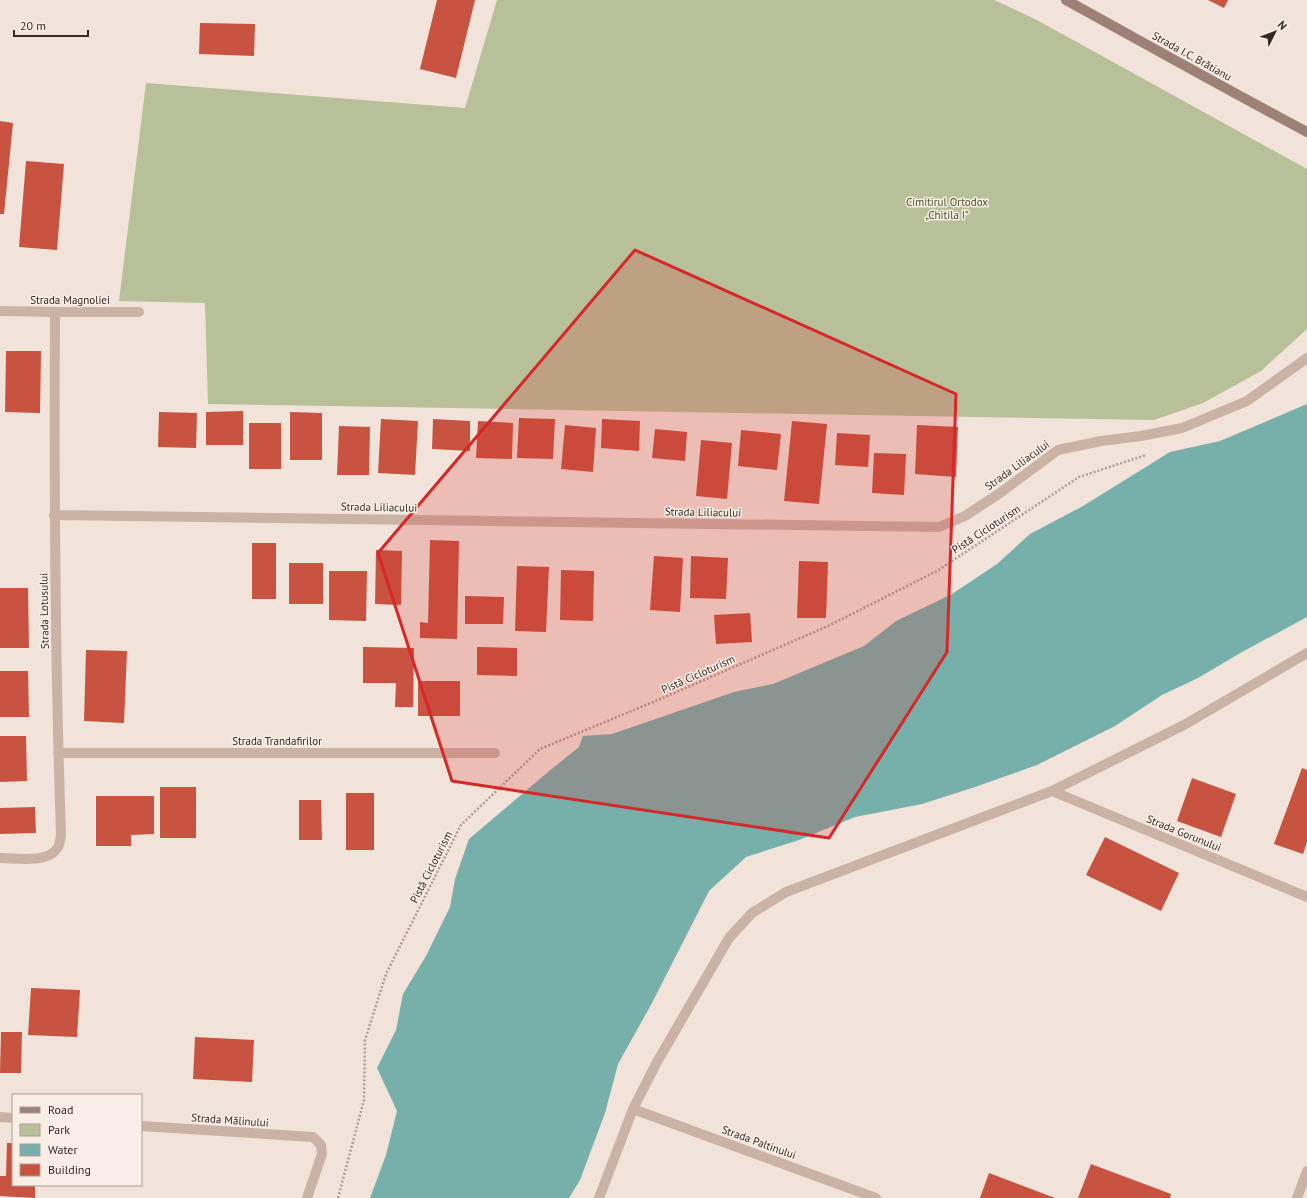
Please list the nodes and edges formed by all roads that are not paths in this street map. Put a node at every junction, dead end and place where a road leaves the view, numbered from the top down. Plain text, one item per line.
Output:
1 (1066, 0) edge
2 (1307, 132) edge
3 (0, 311) edge
4 (55, 312) junction
5 (139, 312) dead end
6 (1307, 358) edge
7 (54, 515) junction
8 (1307, 653) edge
9 (58, 753) junction
10 (495, 753) dead end
11 (1052, 791) junction
12 (0, 858) edge
13 (1307, 897) edge
14 (634, 1109) junction
15 (0, 1117) edge
16 (12, 1118) edge
17 (142, 1126) edge
18 (1307, 1171) edge
19 (307, 1198) edge
20 (599, 1198) edge
21 (876, 1198) edge
22 (1297, 1198) edge

1 - 2 main road, Strada I.C. Brătianu
3 - 4 street, Strada Magnoliei
4 - 5 street, Strada Magnoliei
4 - 7 street, Strada Lotusului
6 - 7 street, Strada Liliacului
7 - 9 street, Strada Lotusului
8 - 11 street
9 - 10 street, Strada Trandafirilor
9 - 12 street, Strada Lotusului
11 - 13 street, Strada Gorunului
11 - 14 street
14 - 20 street
14 - 21 street, Strada Paltinului
15 - 16 street
17 - 19 street, Strada Mălinului
18 - 22 street

